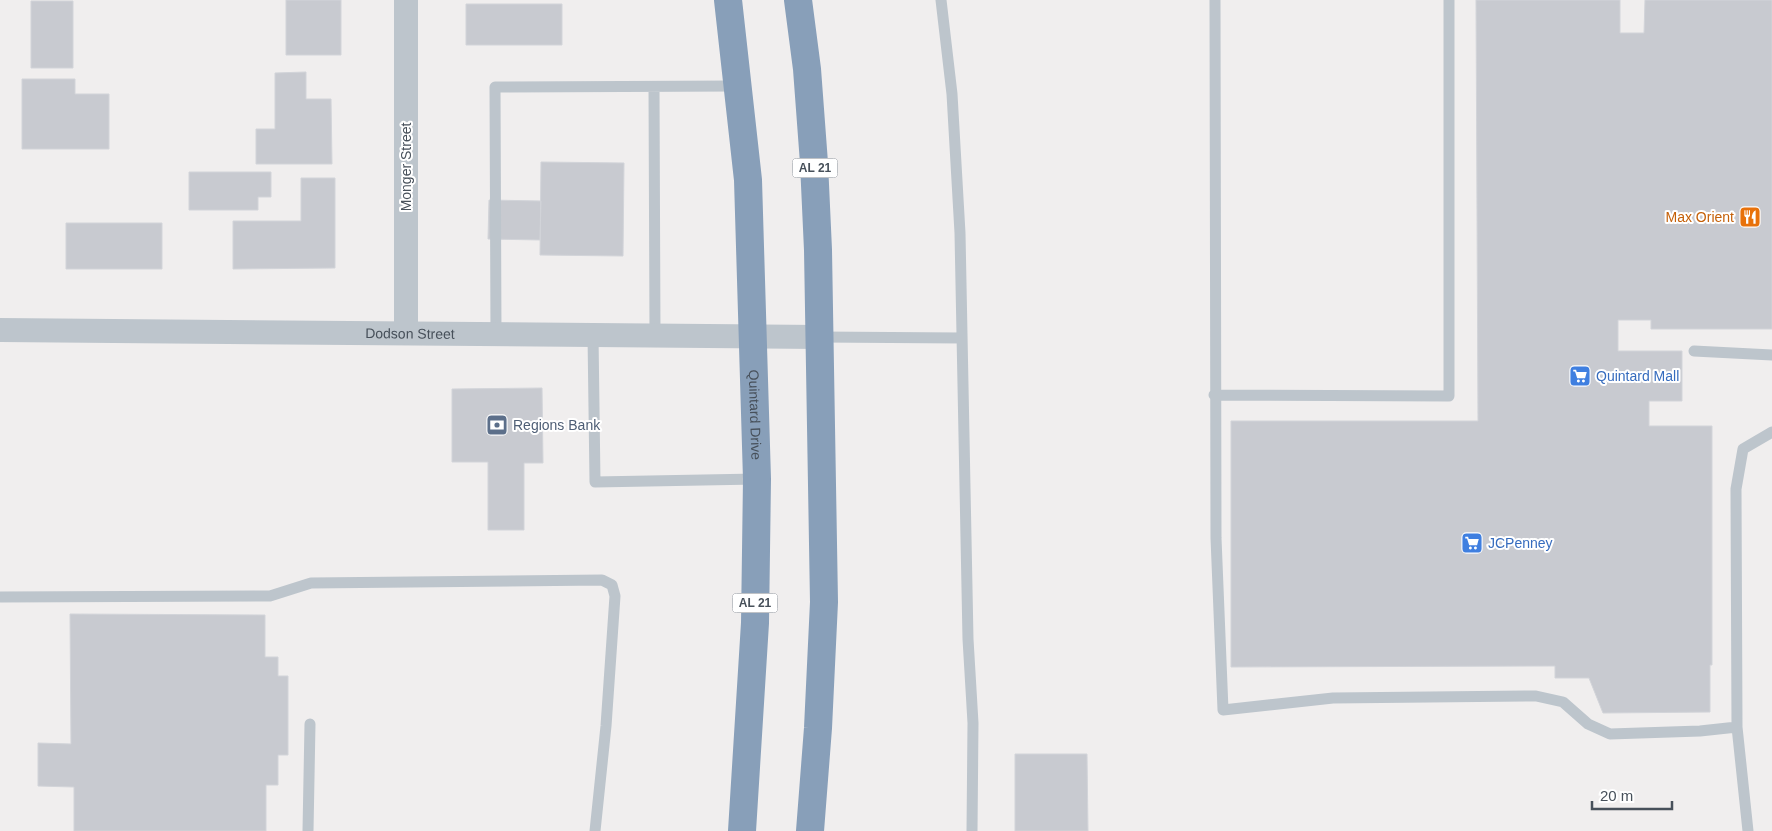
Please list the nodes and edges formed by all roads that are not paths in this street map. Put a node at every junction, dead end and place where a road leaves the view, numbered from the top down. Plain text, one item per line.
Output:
1 (406, 0) edge
2 (728, 0) edge
3 (798, 0) edge
4 (941, 0) edge
5 (1215, 0) edge
6 (1449, 0) edge
7 (654, 86) junction
8 (738, 86) junction
9 (0, 330) edge
10 (406, 333) junction
11 (496, 334) junction
12 (593, 335) junction
13 (655, 336) junction
14 (753, 336) junction
15 (819, 337) junction
16 (962, 338) junction
17 (1694, 351) dead end
18 (1772, 355) edge
19 (1214, 395) junction
20 (1772, 432) edge
21 (757, 479) junction
22 (0, 597) edge
23 (310, 724) dead end
24 (1737, 727) junction
25 (308, 831) edge
26 (595, 831) edge
27 (742, 831) edge
28 (810, 831) edge
29 (972, 831) edge
30 (1748, 831) edge

1 - 10 street, Monger Street
2 - 8 highway, Quintard Drive / AL 21
3 - 15 highway, AL 21
4 - 16 lane
5 - 19 lane
6 - 19 lane
7 - 8 lane
7 - 11 lane
7 - 13 lane
8 - 14 highway, Quintard Drive / AL 21
9 - 10 street, Dodson Street
10 - 11 street, Dodson Street
11 - 12 street, Dodson Street
12 - 13 street, Dodson Street
12 - 21 lane
13 - 14 street, Dodson Street
14 - 15 street, Dodson Street
14 - 21 highway, Quintard Drive / AL 21
15 - 16 lane
15 - 28 highway, AL 21
16 - 29 lane
17 - 18 lane
19 - 24 lane
20 - 24 lane
21 - 27 highway, Quintard Drive / AL 21
22 - 26 lane
23 - 25 lane
24 - 30 lane

